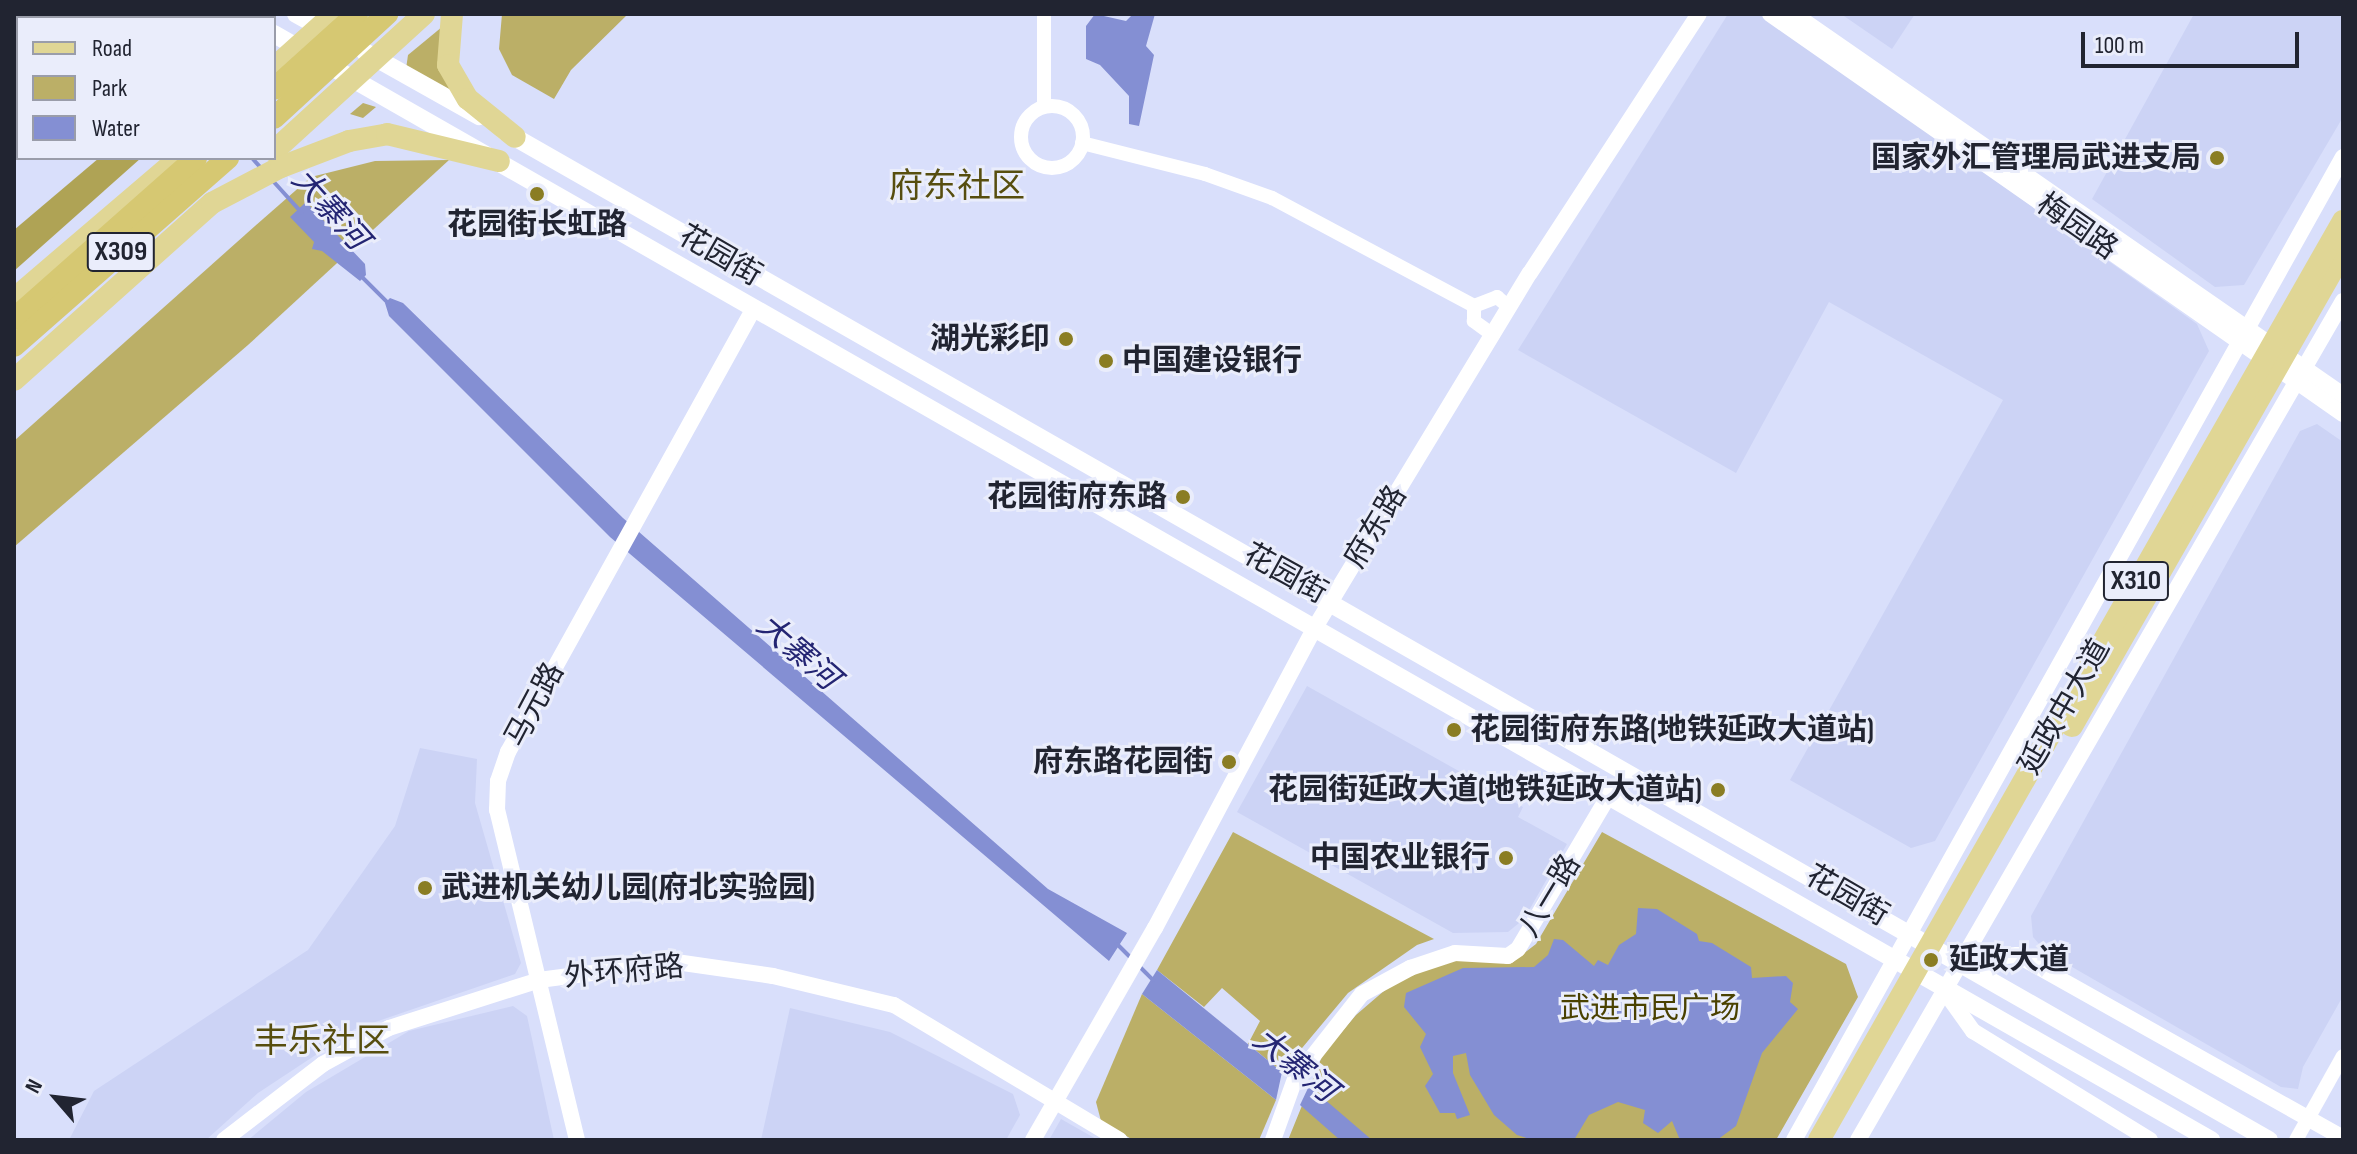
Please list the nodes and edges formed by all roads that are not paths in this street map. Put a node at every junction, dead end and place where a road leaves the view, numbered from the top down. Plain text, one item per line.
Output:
1 (296, 14) edge
2 (357, 14) edge
3 (387, 14) edge
4 (452, 14) edge
5 (1044, 14) edge
6 (1699, 14) edge
7 (1770, 14) edge
8 (1794, 14) edge
9 (418, 16) edge
10 (326, 20) edge
11 (276, 35) edge
12 (297, 47) junction
13 (375, 58) junction
14 (276, 66) edge
15 (353, 79) junction
16 (276, 87) edge
17 (1044, 106) junction
18 (276, 116) edge
19 (515, 137) junction
20 (1082, 143) junction
21 (276, 157) edge
22 (2343, 157) edge
23 (276, 159) edge
24 (177, 160) edge
25 (194, 160) edge
26 (226, 160) edge
27 (273, 160) edge
28 (499, 161) junction
29 (212, 203) junction
30 (2343, 221) edge
31 (2343, 252) edge
32 (14, 299) edge
33 (2343, 301) edge
34 (1474, 306) junction
35 (1509, 307) junction
36 (754, 308) junction
37 (14, 319) edge
38 (2242, 332) junction
39 (1493, 335) junction
40 (14, 346) edge
41 (2273, 357) junction
42 (14, 363) edge
43 (2301, 374) junction
44 (14, 380) edge
45 (2343, 395) edge
46 (2343, 414) edge
47 (1332, 600) junction
48 (1314, 629) junction
49 (1608, 797) junction
50 (1937, 947) junction
51 (1920, 976) junction
52 (539, 980) junction
53 (2343, 1056) edge
54 (1055, 1101) junction
55 (2308, 1119) junction
56 (2343, 1138) edge
57 (224, 1140) edge
58 (577, 1140) edge
59 (1033, 1140) edge
60 (1120, 1140) edge
61 (1273, 1140) edge
62 (1794, 1140) edge
63 (1819, 1140) edge
64 (1835, 1140) edge
65 (1858, 1140) edge
66 (2150, 1140) edge
67 (2211, 1140) edge
68 (2269, 1140) edge
69 (2296, 1140) edge

1 - 10 main road, 花园街
2 - 16 highway
3 - 18 highway
4 - 19 main road
5 - 17 street
6 - 35 street, 府东路
7 - 38 street, 梅园路
8 - 38 street, 梅园路
9 - 13 main road
10 - 12 main road
10 - 13 main road, 花园街
11 - 12 main road, 花园街
12 - 14 main road
12 - 15 main road, 花园街
13 - 15 main road
13 - 19 main road, 花园街
15 - 21 main road
15 - 28 main road, 花园街
17 - 20 street
17 - 20 street
19 - 47 main road, 花园街
20 - 34 street
22 - 38 street
23 - 28 main road
24 - 32 main road
25 - 37 highway, X309
26 - 40 highway, X309
27 - 29 main road
28 - 36 main road, 花园街
29 - 42 main road, X309
29 - 44 main road
30 - 41 main road, 延政中大道 / X310
31 - 41 main road, 延政中大道 / X310
33 - 43 street
34 - 35 street
34 - 39 street
35 - 39 street, 府东路
36 - 48 main road, 花园街
36 - 52 street, 马元路
38 - 41 street, 梅园路
38 - 50 street
39 - 47 street, 府东路
41 - 43 street, 梅园路
41 - 50 main road, 延政中大道 / X310
43 - 45 street, 梅园路
43 - 46 street, 梅园路
43 - 50 street
47 - 48 street, 府东路
47 - 50 main road, 花园街
48 - 49 main road, 花园街
48 - 54 street, 府东路
49 - 51 main road, 花园街
49 - 61 street, 八一路
50 - 51 main road, X310
50 - 51 street
50 - 55 street
50 - 68 main road, 花园街
51 - 62 street
51 - 63 main road, X310
51 - 64 main road, X310
51 - 65 street
51 - 66 street
51 - 67 main road, 花园街
52 - 54 street, 外环府路
52 - 57 street, 外环府路
52 - 58 street, 马元路
53 - 55 street
54 - 59 street, 府东路
54 - 60 street, 外环府路
55 - 56 street
55 - 69 street

